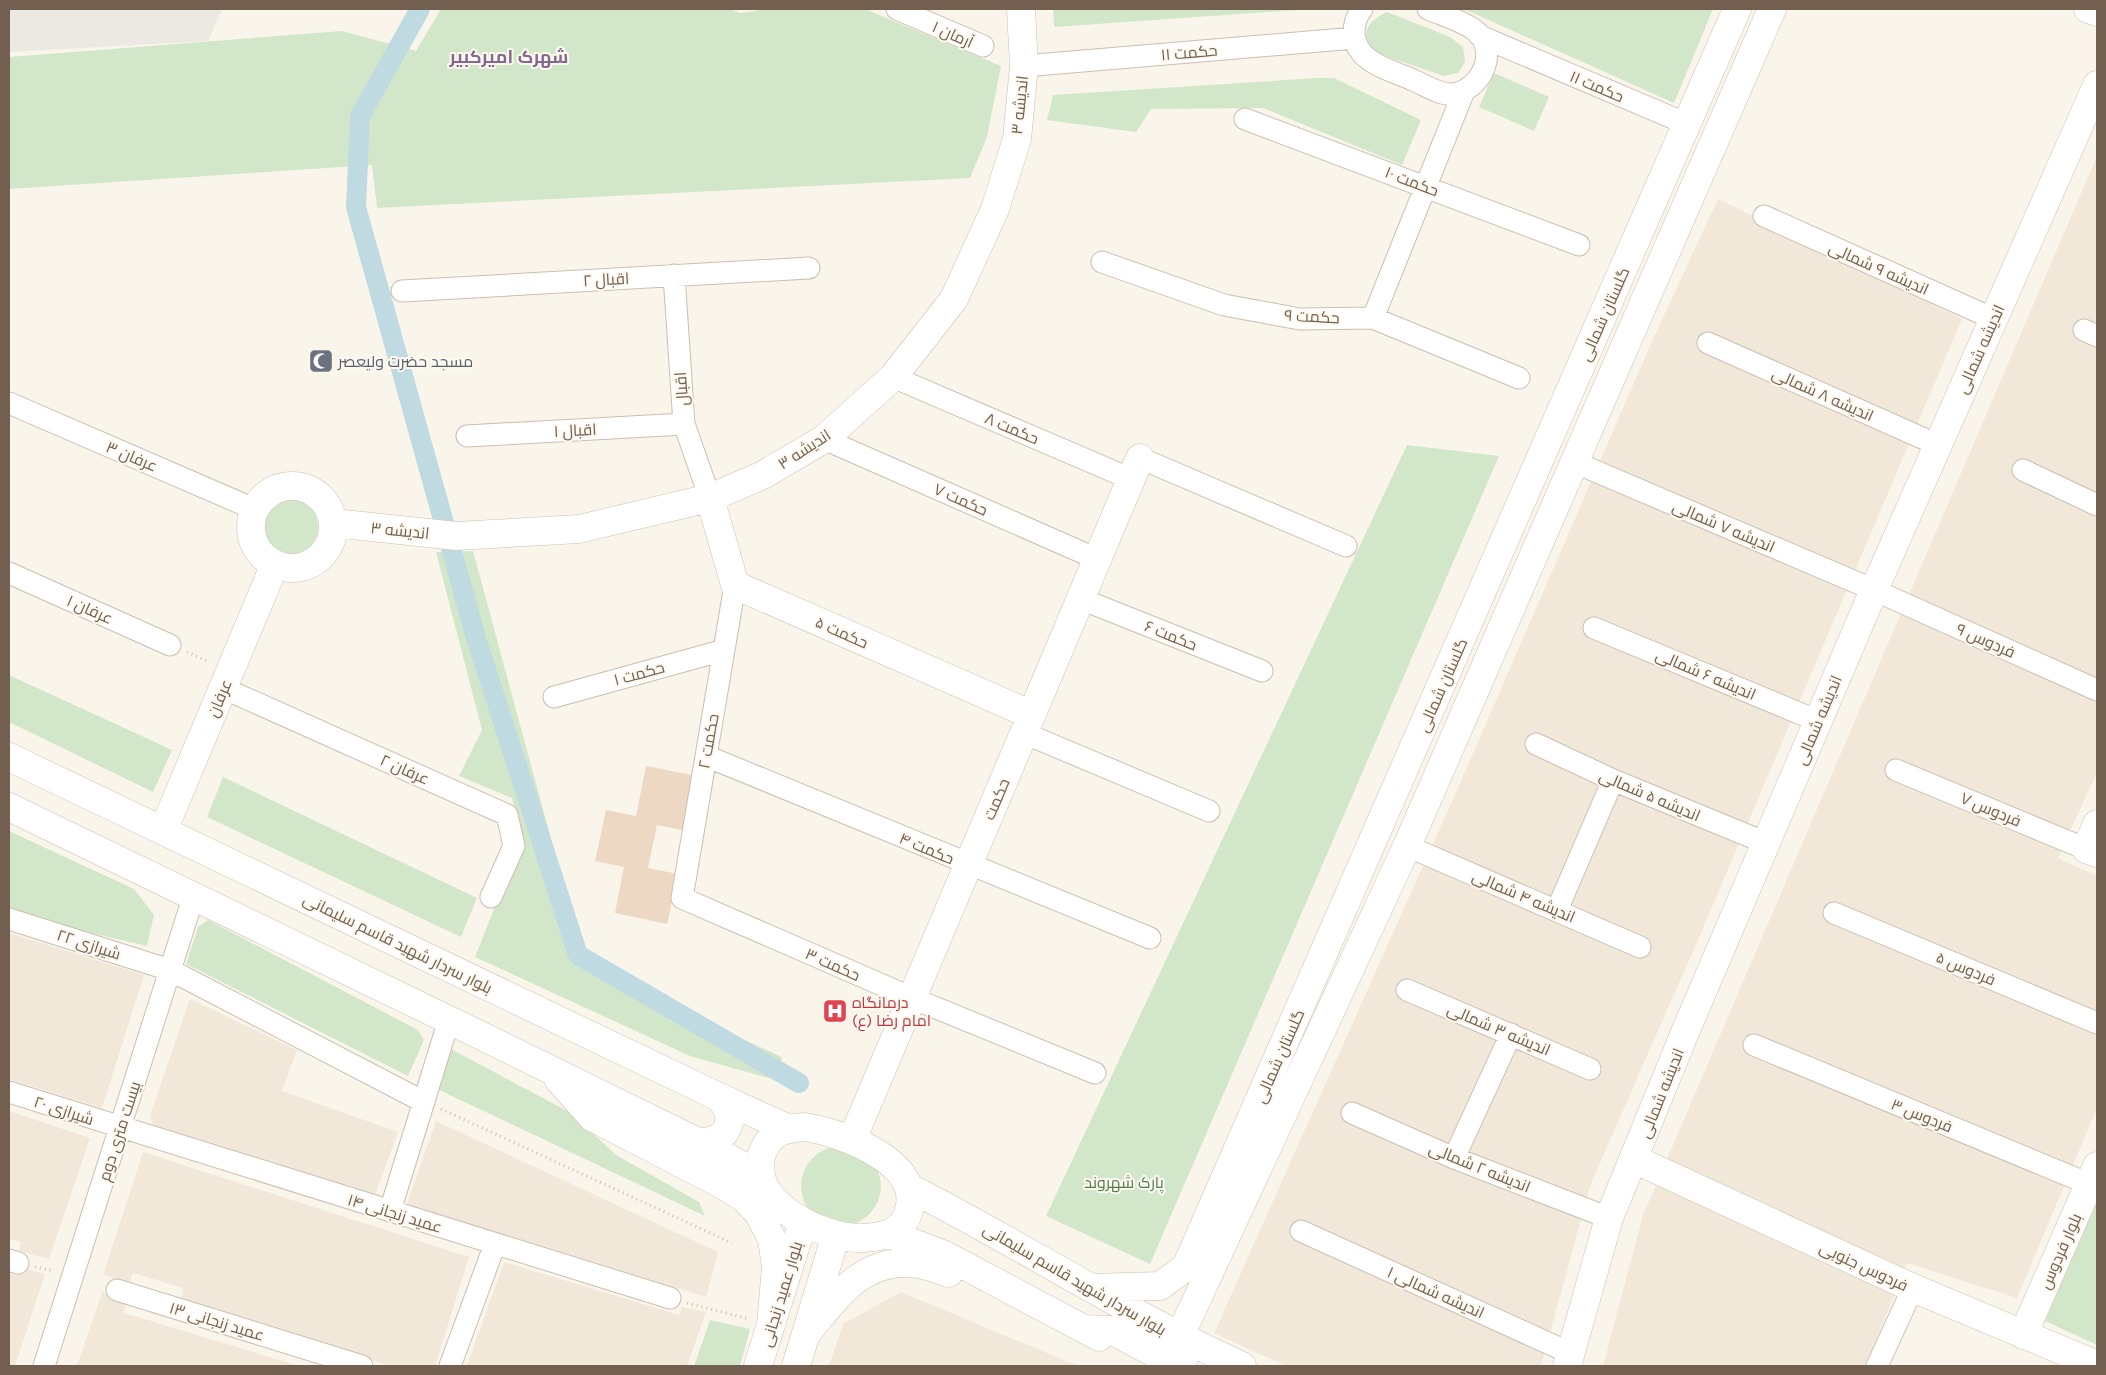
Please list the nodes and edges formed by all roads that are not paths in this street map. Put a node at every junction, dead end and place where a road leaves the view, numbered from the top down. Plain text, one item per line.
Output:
1 (897, 9) edge
2 (1021, 9) edge
3 (1362, 9) edge
4 (1428, 9) edge
5 (1737, 9) edge
6 (1772, 9) edge
7 (2088, 9) edge
8 (2097, 12) edge
9 (1480, 36) junction
10 (1354, 38) junction
11 (983, 46) dead end
12 (1024, 66) junction
13 (2097, 85) edge
14 (1464, 91) junction
15 (1244, 119) dead end
16 (1687, 124) junction
17 (1426, 186) junction
18 (1764, 216) dead end
19 (1579, 245) dead end
20 (1102, 262) dead end
21 (809, 268) dead end
22 (674, 275) junction
23 (402, 291) dead end
24 (1373, 318) junction
25 (1994, 319) junction
26 (1708, 343) dead end
27 (893, 377) junction
28 (1518, 378) dead end
29 (9, 403) edge
30 (684, 424) junction
31 (466, 436) dead end
32 (824, 439) junction
33 (1938, 445) junction
34 (1545, 450) junction
35 (1574, 462) junction
36 (1136, 468) junction
37 (2023, 470) dead end
38 (710, 498) junction
39 (2097, 505) edge
40 (254, 510) junction
41 (334, 523) junction
42 (1346, 546) dead end
43 (1097, 559) junction
44 (275, 564) junction
45 (9, 573) edge
46 (735, 585) junction
47 (1874, 590) junction
48 (1080, 599) junction
49 (1594, 628) dead end
50 (170, 645) road end
51 (724, 650) junction
52 (1262, 671) dead end
53 (226, 680) junction
54 (2097, 690) edge
55 (554, 697) dead end
56 (1818, 721) junction
57 (1028, 724) junction
58 (1536, 744) dead end
59 (706, 756) junction
60 (9, 757) edge
61 (1896, 770) dead end
62 (1613, 780) junction
63 (9, 807) edge
64 (1209, 811) dead end
65 (2097, 824) edge
66 (163, 831) junction
67 (1766, 844) junction
68 (1408, 846) junction
69 (2092, 851) edge
70 (968, 865) junction
71 (194, 895) junction
72 (490, 897) dead end
73 (682, 898) joint
74 (1557, 910) junction
75 (1834, 913) dead end
76 (9, 919) edge
77 (1150, 938) dead end
78 (1640, 947) dead end
79 (170, 970) junction
80 (1407, 990) dead end
81 (912, 998) junction
82 (449, 1020) junction
83 (2097, 1023) edge
84 (1511, 1034) junction
85 (1754, 1045) dead end
86 (549, 1069) junction
87 (1590, 1069) dead end
88 (1095, 1073) dead end
89 (9, 1092) edge
90 (719, 1097) junction
91 (424, 1102) junction
92 (1352, 1113) dead end
93 (120, 1128) junction
94 (788, 1128) junction
95 (852, 1140) junction
96 (698, 1142) junction
97 (1454, 1158) junction
98 (1634, 1159) junction
99 (760, 1175) junction
100 (2093, 1175) edge
101 (910, 1188) junction
102 (390, 1211) junction
103 (968, 1218) junction
104 (1609, 1218) junction
105 (803, 1222) junction
106 (1301, 1230) dead end
107 (890, 1234) junction
108 (836, 1235) junction
109 (494, 1244) junction
110 (945, 1256) junction
111 (790, 1262) junction
112 (823, 1276) junction
113 (1090, 1288) junction
114 (1913, 1288) junction
115 (1006, 1289) junction
116 (117, 1290) dead end
117 (670, 1298) road end
118 (771, 1326) junction
119 (1084, 1329) junction
120 (806, 1334) junction
121 (2024, 1335) junction
122 (1180, 1338) junction
123 (1569, 1359) edge
124 (2097, 1365) edge
125 (44, 1366) edge
126 (362, 1366) edge
127 (450, 1366) edge
128 (758, 1366) edge
129 (796, 1366) edge
130 (1153, 1366) edge
131 (1242, 1366) edge
132 (1877, 1366) edge

1 - 11 street, آرمان ۱
2 - 12 main road, اندیشه ۳
3 - 10 street
4 - 9 street, حکمت ۱۱
5 - 16 main road, گلستان شمالی
6 - 35 main road, گلستان شمالی
7 - 8 main road
9 - 14 street
9 - 16 street, حکمت ۱۱
10 - 12 street, حکمت ۱۱
10 - 14 street
12 - 27 main road, اندیشه ۳
13 - 25 main road, اندیشه شمالی
14 - 17 street
15 - 17 street, حکمت ۱۰
16 - 34 main road, گلستان شمالی
17 - 19 street, حکمت ۱۰
17 - 24 street
18 - 25 street, اندیشه ۹ شمالی
20 - 24 street, حکمت ۹
21 - 22 street, اقبال ۲
22 - 23 street, اقبال ۲
22 - 30 street, اقبال
24 - 28 street, حکمت ۹
25 - 33 main road, اندیشه شمالی
26 - 33 street, اندیشه ۸ شمالی
27 - 32 main road, اندیشه ۳
27 - 36 street, حکمت ۸
29 - 40 street, عرفان ۳
30 - 31 street, اقبال ۱
30 - 38 street, اقبال
32 - 38 main road, اندیشه ۳
32 - 43 street, حکمت ۷
33 - 47 main road, اندیشه شمالی
34 - 35 main road
34 - 113 main road, گلستان شمالی
35 - 47 street, اندیشه ۷ شمالی
35 - 68 main road, گلستان شمالی
36 - 42 street, حکمت ۸
36 - 43 main road, حکمت
37 - 39 street
38 - 41 main road, اندیشه ۳
38 - 46 main road
40 - 41 main road
40 - 44 main road
41 - 44 main road
43 - 48 main road, حکمت
44 - 53 main road, عرفان
45 - 50 street, عرفان ۱
46 - 51 street, حکمت ۲
46 - 57 main road, حکمت ۵
47 - 54 street, فردوس ۹
47 - 56 main road, اندیشه شمالی
48 - 52 street, حکمت ۶
48 - 57 main road, حکمت
49 - 56 street, اندیشه ۶ شمالی
51 - 55 street, حکمت ۱
51 - 59 street, حکمت ۲
53 - 66 main road, عرفان
53 - 72 street, عرفان ۲
56 - 67 main road, اندیشه شمالی
57 - 64 street, حکمت ۵
57 - 70 main road, حکمت
58 - 62 street, اندیشه ۵ شمالی
59 - 70 street, حکمت ۴
59 - 73 street, حکمت ۲
60 - 66 main road, بلوار سردار شهید قاسم سلیمانی
61 - 69 street, فردوس ۷
62 - 67 street, اندیشه ۵ شمالی
62 - 74 street
63 - 71 main road
65 - 69 main road
66 - 90 main road, بلوار سردار شهید قاسم سلیمانی
67 - 98 main road, اندیشه شمالی
68 - 74 street, اندیشه ۴ شمالی
68 - 122 main road, گلستان شمالی
70 - 77 street, حکمت ۴
70 - 81 main road, حکمت
71 - 79 street, بیست متری دوم
71 - 82 main road
73 - 81 street, حکمت ۳
74 - 78 street, اندیشه ۴ شمالی
75 - 83 street, فردوس ۵
76 - 79 street, شیرازی ۲۲
79 - 91 street, شیرازی ۲۲
79 - 93 street, بیست متری دوم
80 - 84 street, اندیشه ۳ شمالی
81 - 88 street, حکمت ۳
81 - 95 main road, حکمت
82 - 86 main road
82 - 91 street
84 - 87 street, اندیشه ۳ شمالی
84 - 97 street
85 - 100 street, فردوس ۳
86 - 96 main road
86 - 118 main road
89 - 93 street, شیرازی ۲۰
90 - 94 main road, بلوار سردار شهید قاسم سلیمانی
90 - 96 main road
91 - 102 street
92 - 97 street, اندیشه ۲ شمالی
93 - 102 street, عمید زنجانی ۱۴
93 - 125 street, بیست متری دوم
94 - 95 main road
94 - 99 main road
95 - 101 main road
96 - 99 main road
97 - 104 street, اندیشه ۲ شمالی
98 - 104 main road, اندیشه شمالی
98 - 114 main road, فردوس جنوبی
99 - 105 main road
100 - 121 main road, بلوار فردوس
101 - 103 main road, بلوار سردار شهید قاسم سلیمانی
101 - 107 main road
102 - 109 street, عمید زنجانی ۱۴
103 - 110 main road
103 - 113 main road, بلوار سردار شهید قاسم سلیمانی
104 - 123 main road, اندیشه شمالی
105 - 108 main road
105 - 111 main road, بلوار عمید زنجانی
106 - 123 street, اندیشه شمالی ۱
107 - 108 main road
107 - 110 main road
108 - 112 main road
109 - 117 street, عمید زنجانی ۱۴
109 - 127 street
110 - 115 main road
111 - 112 main road
111 - 118 main road, بلوار عمید زنجانی
112 - 120 main road
113 - 122 main road, بلوار سردار شهید قاسم سلیمانی
114 - 121 main road, فردوس جنوبی
114 - 132 street
115 - 119 main road
115 - 120 main road
116 - 126 street, عمید زنجانی ۱۳
118 - 128 main road, بلوار عمید زنجانی
119 - 122 main road
119 - 130 main road
120 - 129 main road
121 - 124 main road, فردوس جنوبی
122 - 131 main road, بلوار سردار شهید قاسم سلیمانی

